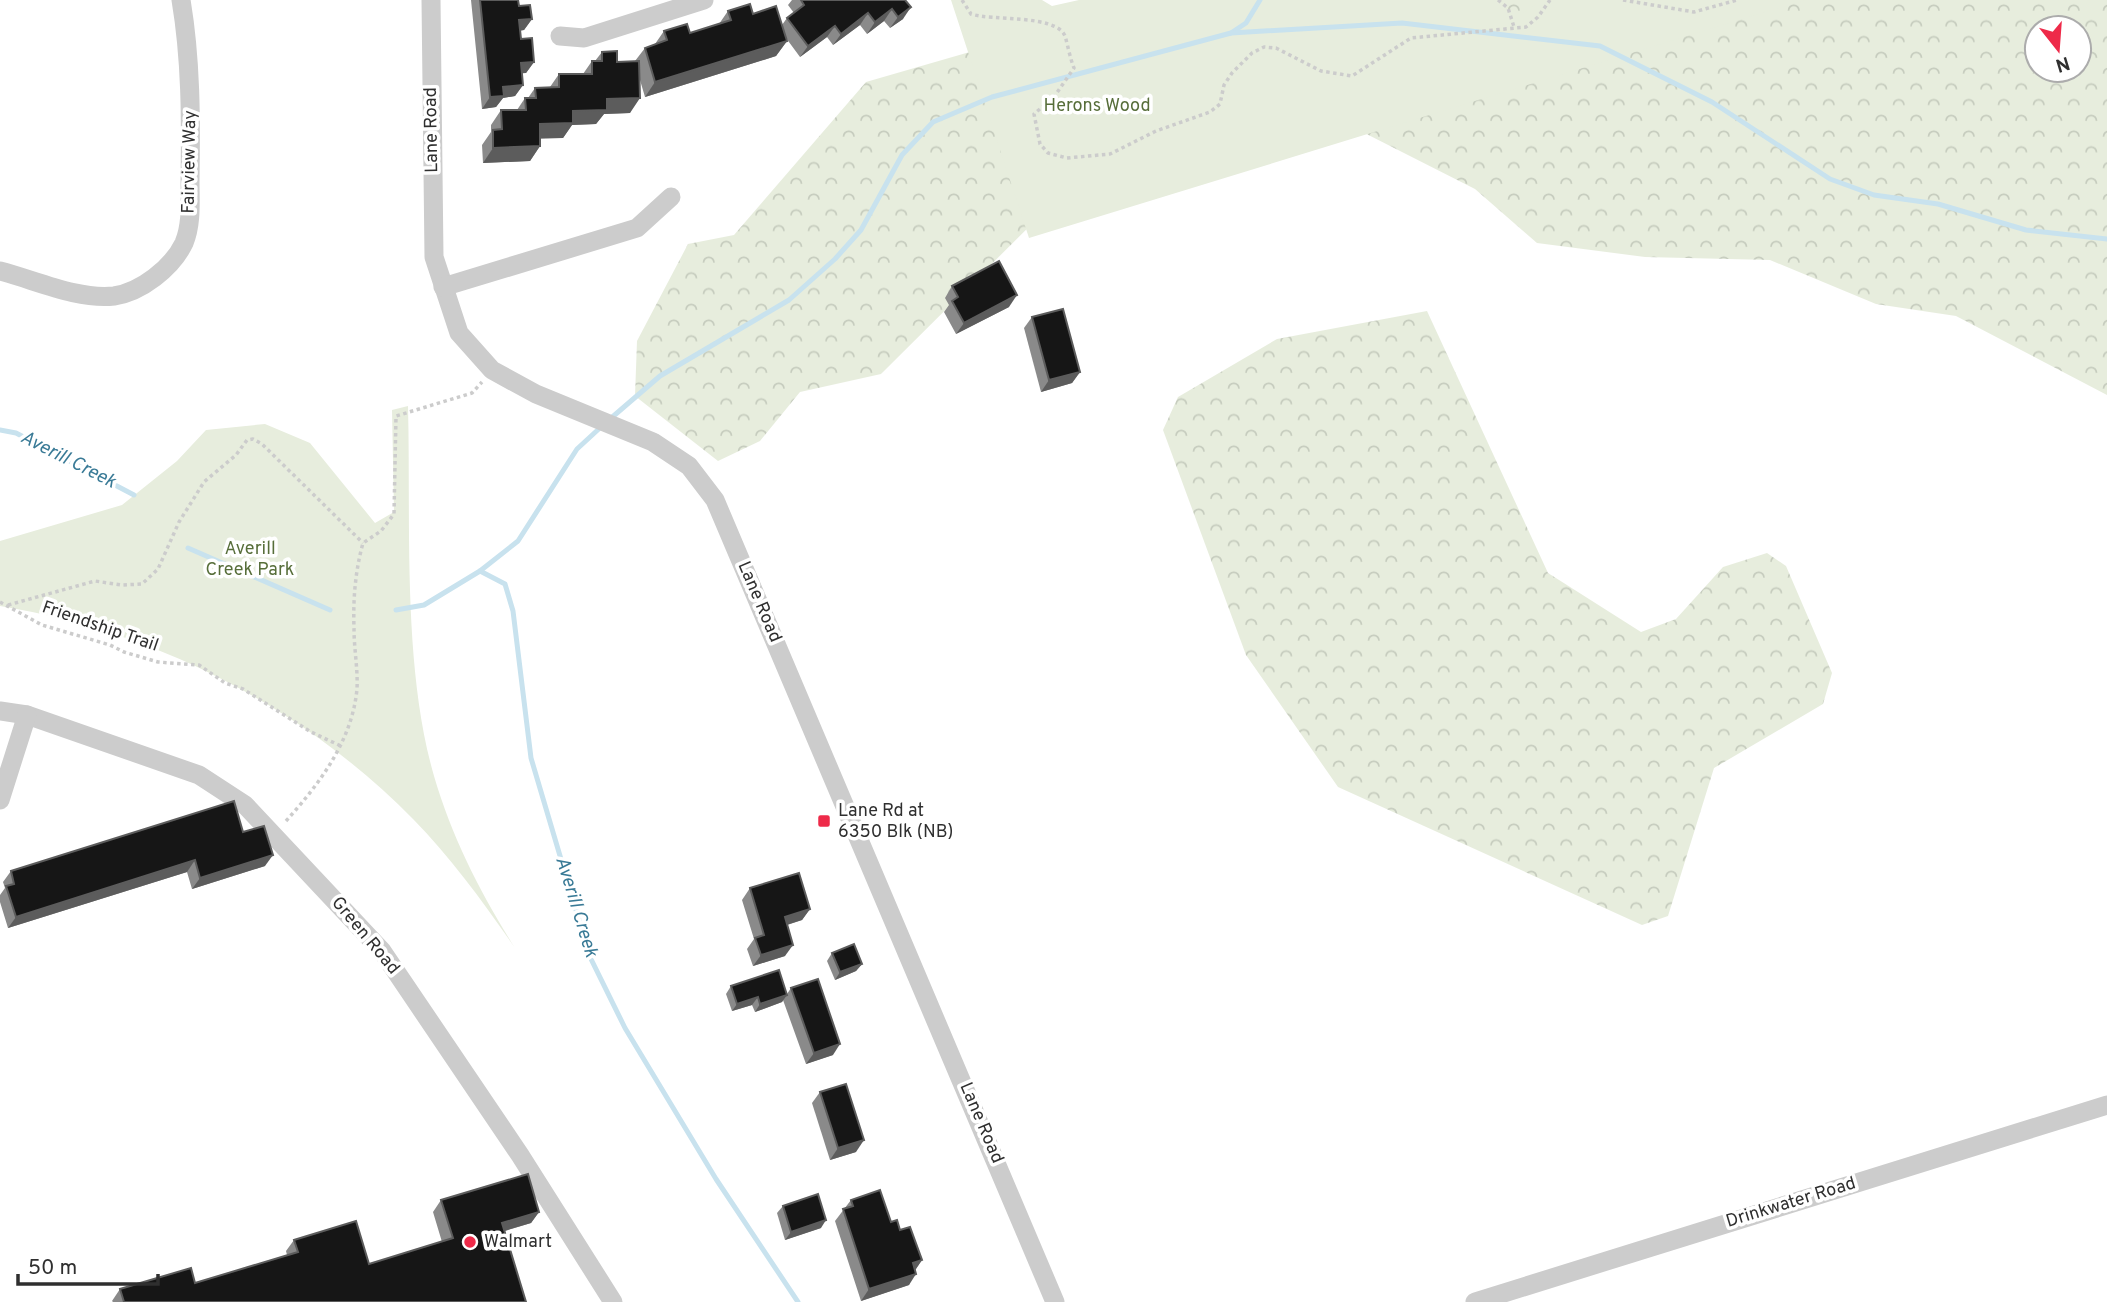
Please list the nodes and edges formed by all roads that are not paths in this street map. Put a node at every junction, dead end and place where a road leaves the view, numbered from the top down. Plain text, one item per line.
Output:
1 (181, 0) edge
2 (431, 0) edge
3 (704, 0) edge
4 (678, 4) edge
5 (560, 36) dead end
6 (671, 197) dead end
7 (0, 271) edge
8 (443, 287) junction
9 (0, 711) edge
10 (27, 715) junction
11 (0, 800) edge
12 (2107, 1105) edge
13 (613, 1302) edge
14 (1055, 1302) edge
15 (1475, 1302) edge

1 - 7 street, Fairview Way
2 - 8 street, Lane Road
3 - 4 street
4 - 5 street
6 - 8 street
8 - 14 street, Lane Road
9 - 10 street, Green Road
10 - 11 street
10 - 13 street, Green Road
12 - 15 street, Drinkwater Road

